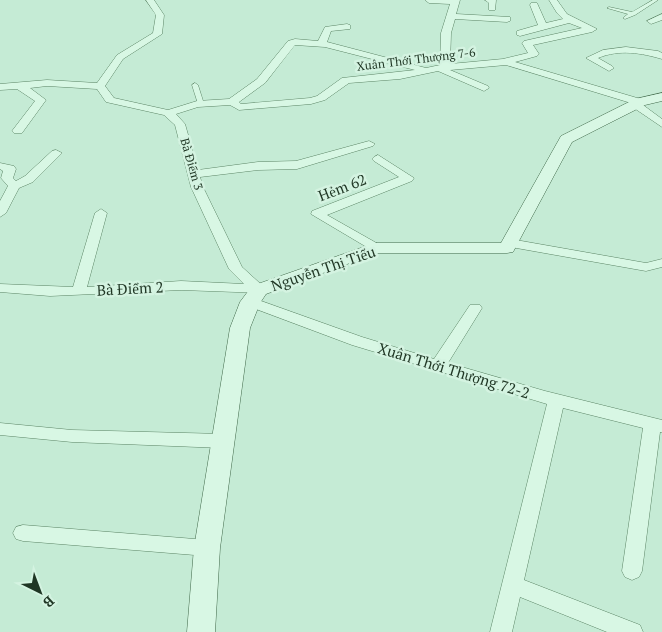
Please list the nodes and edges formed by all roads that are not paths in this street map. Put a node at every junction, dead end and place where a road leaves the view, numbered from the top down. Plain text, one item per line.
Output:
1 (150, 0) edge
2 (429, 0) edge
3 (553, 0) edge
4 (656, 0) edge
5 (455, 1) edge
6 (534, 5) dead end
7 (608, 8) dead end
8 (633, 14) junction
9 (451, 16) junction
10 (662, 17) edge
11 (625, 18) dead end
12 (507, 19) dead end
13 (570, 20) junction
14 (651, 21) dead end
15 (347, 27) dead end
16 (543, 27) junction
17 (520, 33) dead end
18 (321, 44) junction
19 (662, 56) edge
20 (506, 62) junction
21 (441, 67) junction
22 (609, 68) dead end
23 (425, 70) junction
24 (195, 85) dead end
25 (19, 86) junction
26 (100, 86) junction
27 (0, 87) edge
28 (484, 88) dead end
29 (662, 97) edge
30 (232, 102) junction
31 (637, 103) junction
32 (201, 104) junction
33 (168, 113) junction
34 (662, 124) edge
35 (18, 131) dead end
36 (369, 144) dead end
37 (56, 153) dead end
38 (378, 159) dead end
39 (1, 166) edge
40 (194, 174) junction
41 (14, 186) junction
42 (0, 213) edge
43 (102, 213) dead end
44 (510, 243) junction
45 (375, 248) junction
46 (662, 263) edge
47 (0, 288) edge
48 (79, 290) junction
49 (254, 296) junction
50 (475, 308) dead end
51 (438, 365) junction
52 (557, 399) junction
53 (657, 425) edge
54 (0, 429) edge
55 (223, 441) junction
56 (23, 533) dead end
57 (207, 548) junction
58 (632, 571) dead end
59 (512, 585) junction
60 (201, 632) edge
61 (501, 632) edge
62 (632, 632) edge

1 - 26 street
2 - 5 street
3 - 13 street
4 - 8 lane
5 - 9 street
6 - 16 street
7 - 8 lane
8 - 11 lane
9 - 12 street
9 - 21 street
10 - 14 street
13 - 16 street
13 - 20 street
15 - 18 street
16 - 17 street
18 - 23 street
18 - 30 street
19 - 22 street
20 - 21 street, Xuân Thới Thượng 7-6
20 - 31 street, Xuân Thới Thượng 7-6
21 - 23 street, Xuân Thới Thượng 7-6
21 - 28 street
23 - 30 street, Xuân Thới Thượng 7-6
24 - 32 lane
25 - 26 street
25 - 27 street
25 - 35 street
26 - 33 street
29 - 31 street
30 - 32 street, Xuân Thới Thượng 7-6
31 - 34 street, Xuân Thới Thượng 7-6
31 - 44 street
32 - 33 street, Xuân Thới Thượng 7-6
33 - 40 street, Bà Điểm 3
36 - 40 street
37 - 41 street
38 - 45 street, Hẻm 62
39 - 41 street
40 - 49 street, Bà Điểm 3
41 - 42 street
43 - 48 street
44 - 45 street, Nguyễn Thị Tiểu
44 - 46 street
45 - 49 street, Nguyễn Thị Tiểu
47 - 48 street, Bà Điểm 2
48 - 49 street, Bà Điểm 2
49 - 51 street, Xuân Thới Thượng 72-2
49 - 55 street
50 - 51 street
51 - 52 street, Xuân Thới Thượng 72-2
52 - 53 street, Xuân Thới Thượng 72-2
52 - 59 street
53 - 58 street
54 - 55 street
55 - 57 street
56 - 57 street
57 - 60 street
59 - 61 street
59 - 62 street

